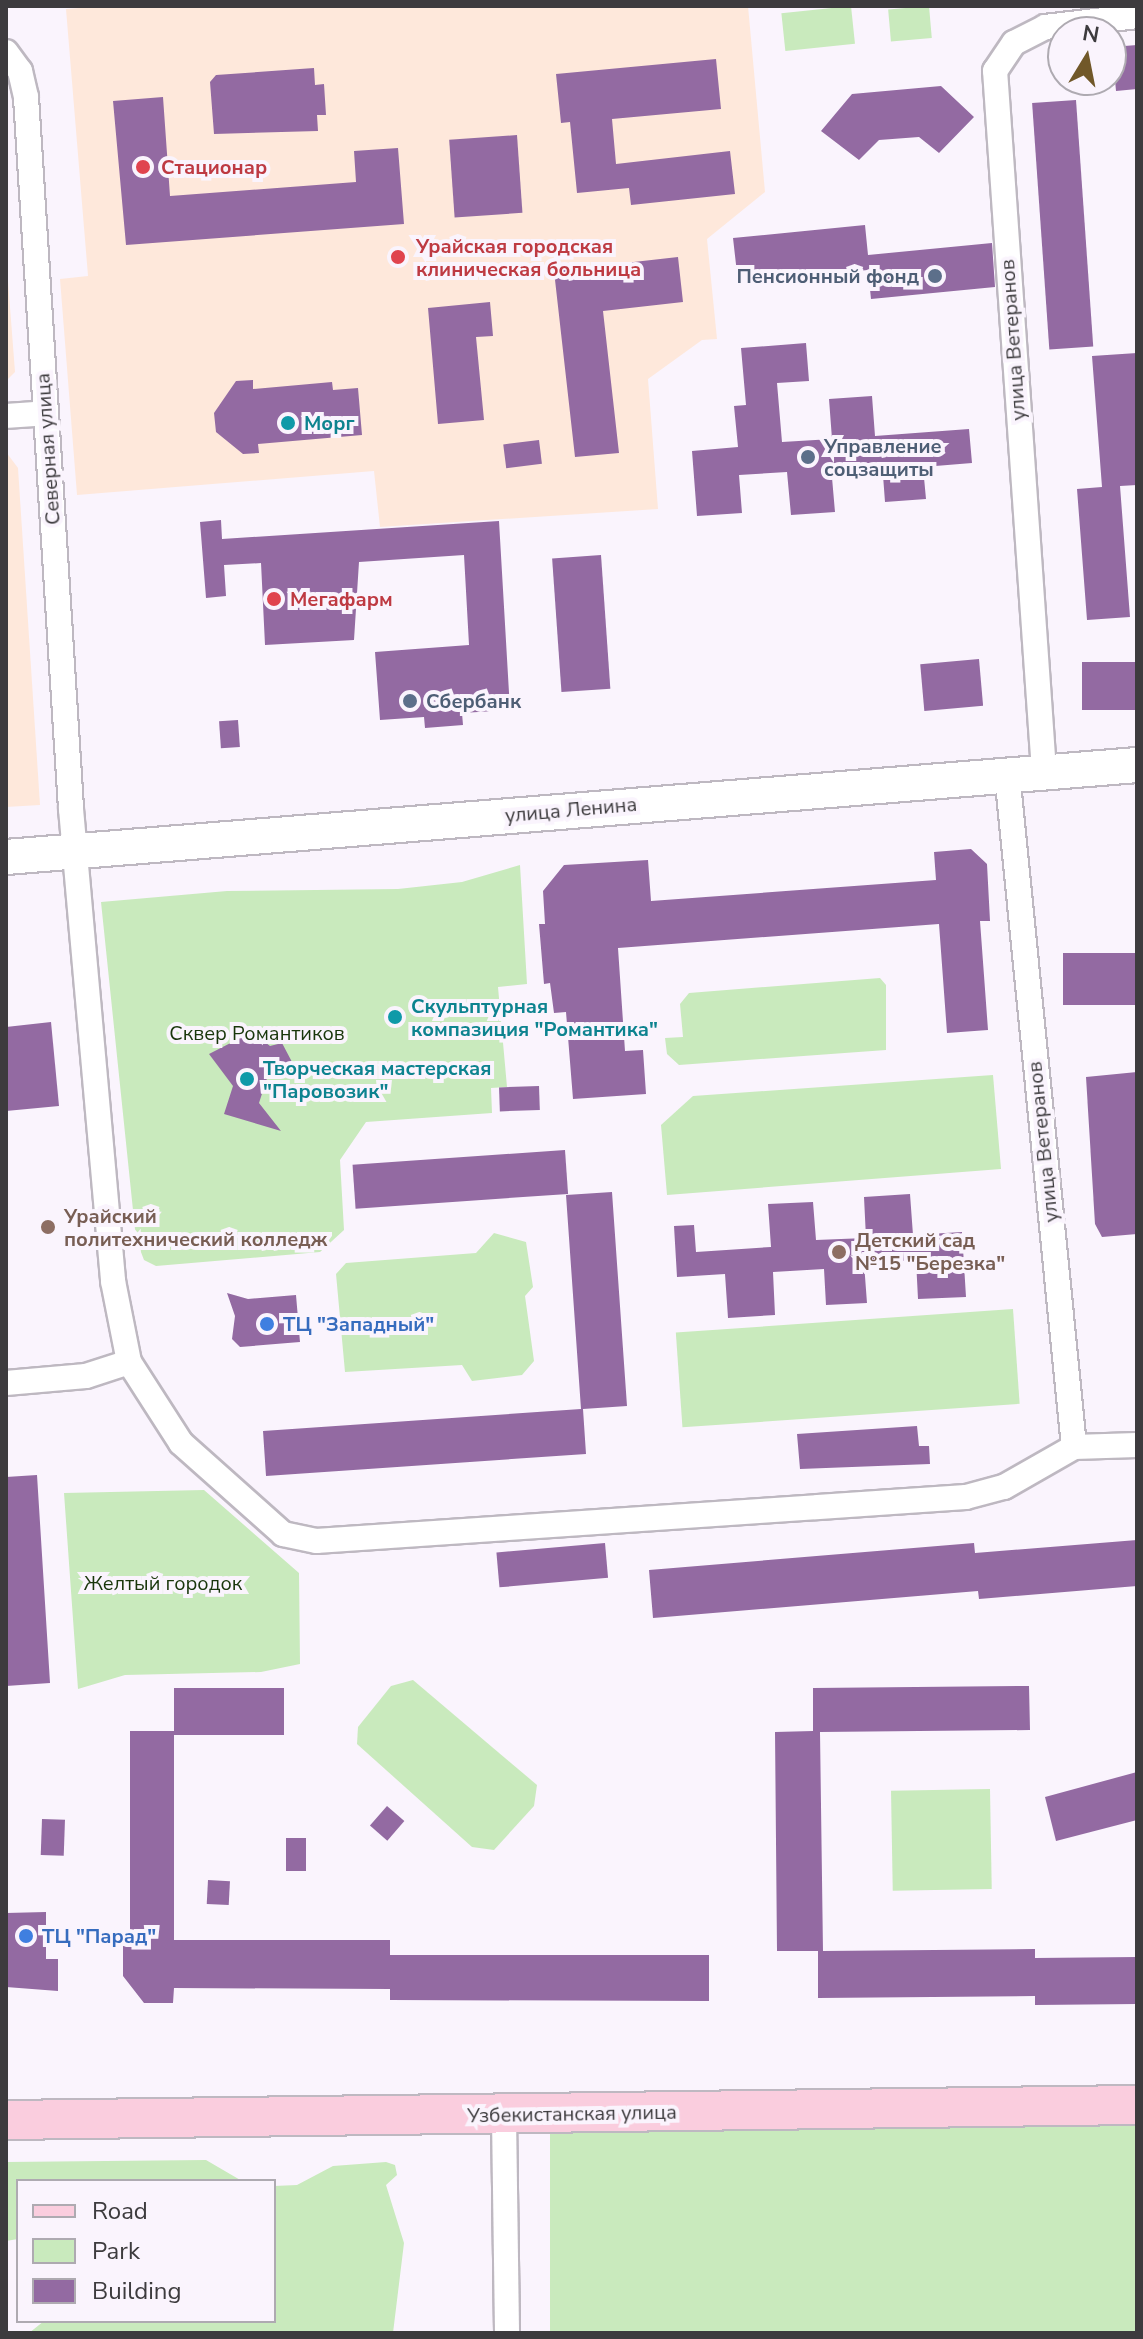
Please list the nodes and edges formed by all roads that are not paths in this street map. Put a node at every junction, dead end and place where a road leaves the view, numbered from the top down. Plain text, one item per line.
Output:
1 (1137, 16) edge
2 (6, 52) edge
3 (45, 413) junction
4 (6, 416) edge
5 (1137, 765) edge
6 (1044, 771) junction
7 (1007, 773) junction
8 (75, 851) junction
9 (6, 857) edge
10 (129, 1362) junction
11 (6, 1383) edge
12 (1137, 1445) edge
13 (1074, 1447) junction
14 (1137, 2105) edge
15 (504, 2116) junction
16 (6, 2120) edge
17 (507, 2333) edge

1 - 6 street, улица Ветеранов
2 - 3 street, Северная улица
3 - 4 street
3 - 8 street, Северная улица
5 - 6 main road, улица Ленина
6 - 7 main road, улица Ленина
7 - 8 main road, улица Ленина
7 - 13 street, улица Ветеранов
8 - 9 main road, улица Ленина
8 - 10 street, Северная улица
10 - 11 street
10 - 13 street, Северная улица
12 - 13 street
14 - 15 main road, Узбекистанская улица
15 - 16 main road, Узбекистанская улица
15 - 17 street

